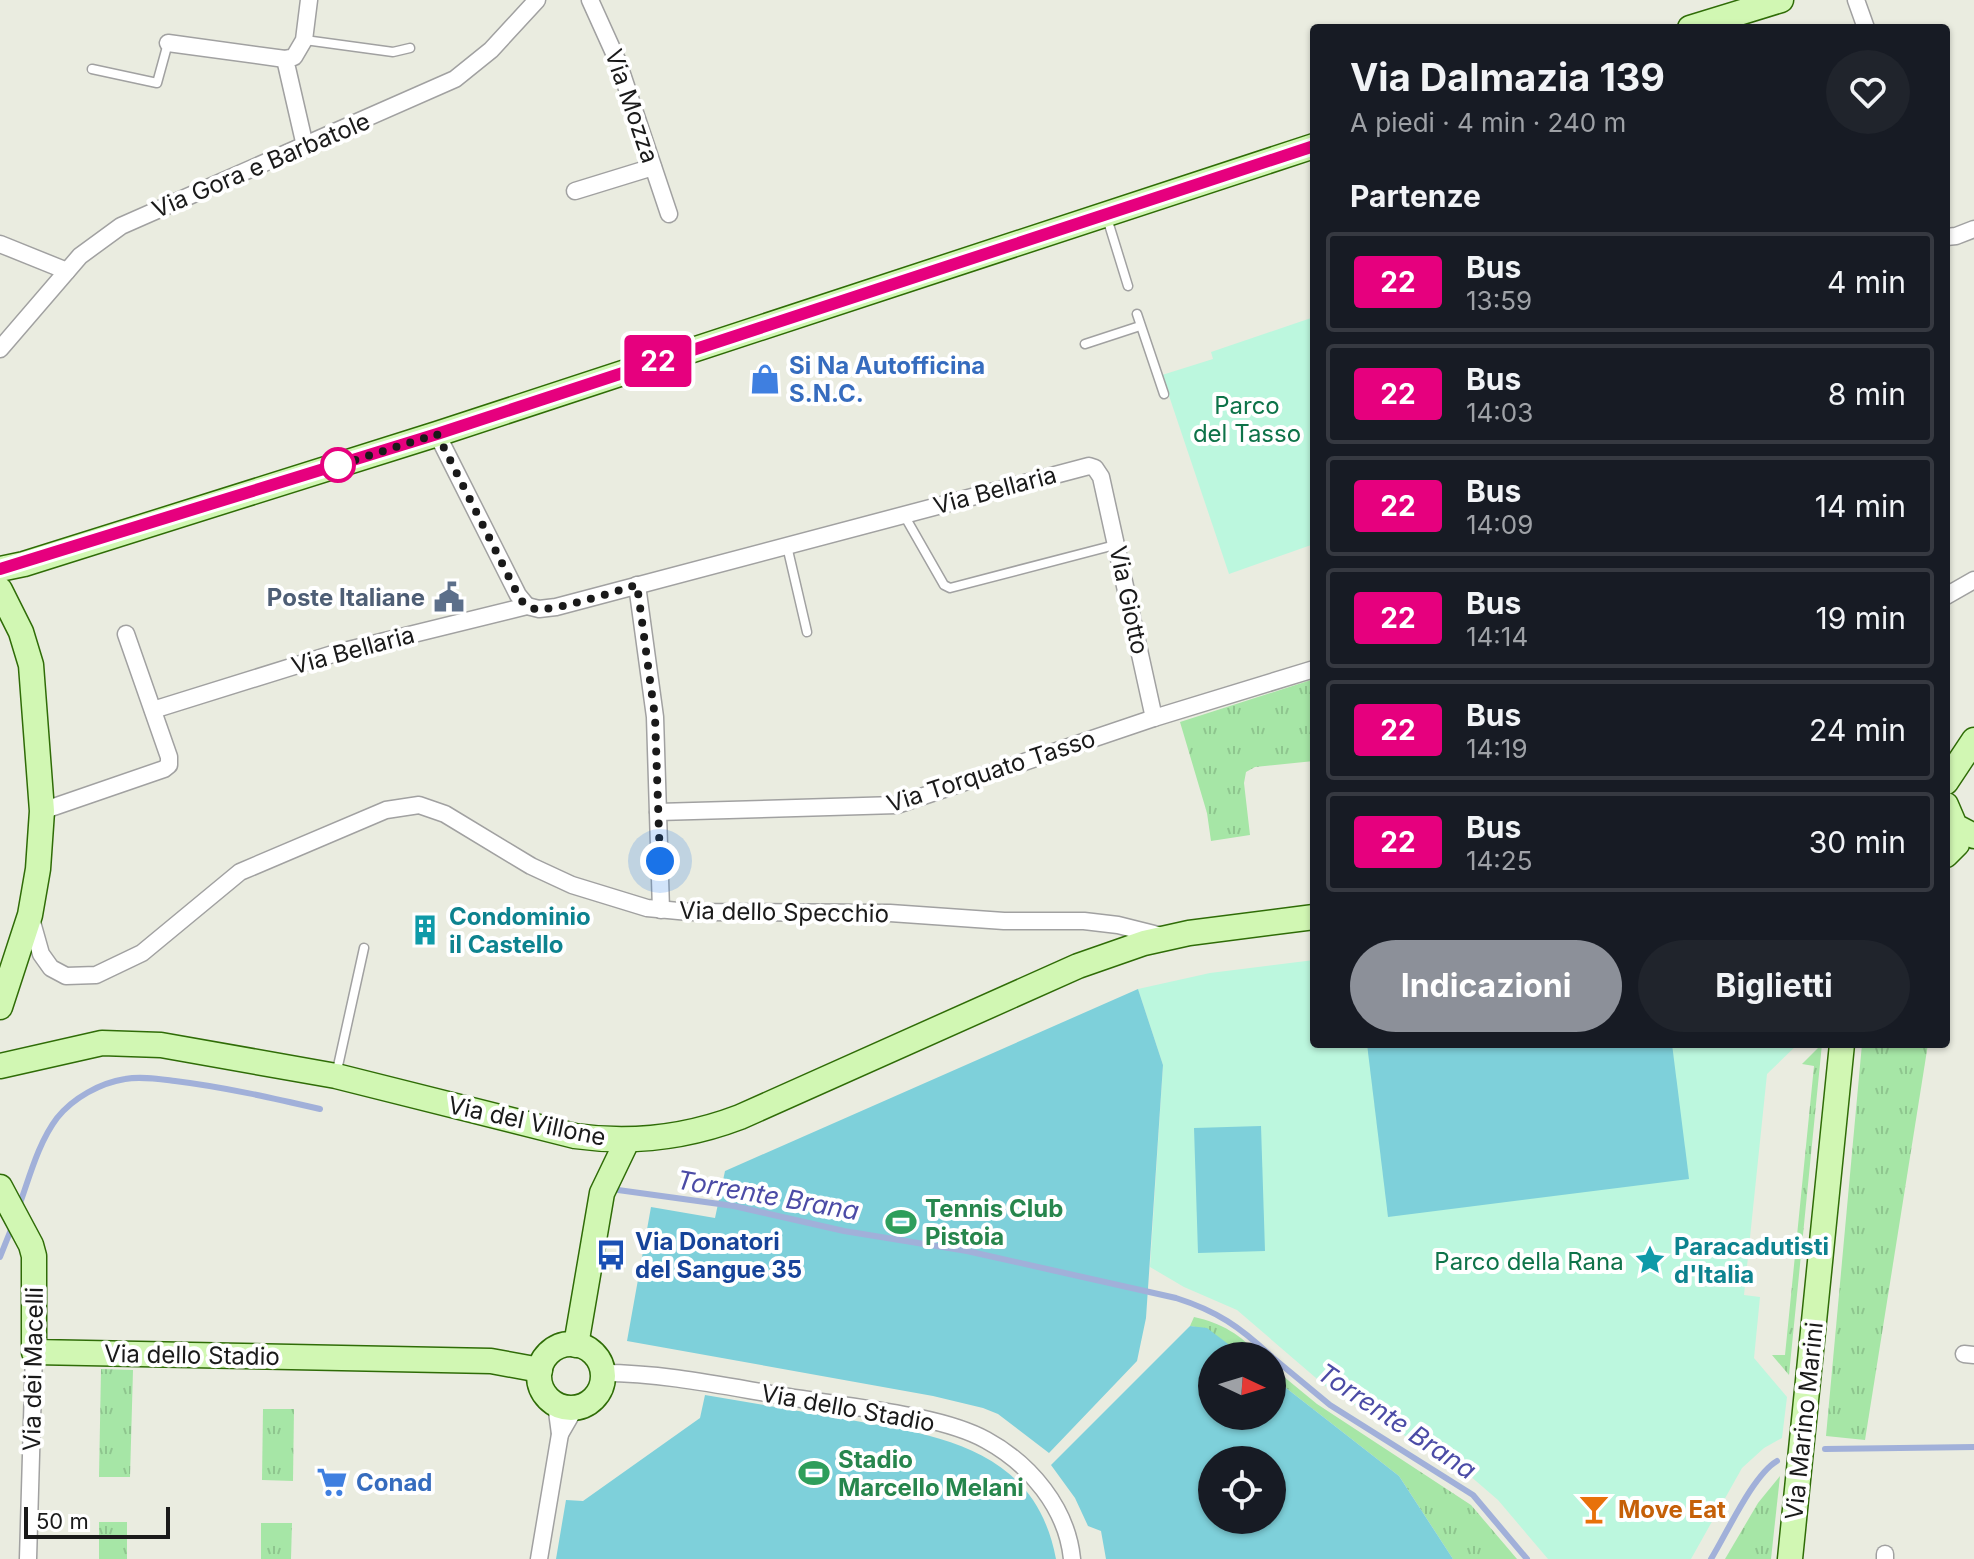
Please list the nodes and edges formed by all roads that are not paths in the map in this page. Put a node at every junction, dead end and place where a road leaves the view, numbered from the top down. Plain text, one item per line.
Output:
1 (309, 0) edge
2 (537, 0) edge
3 (590, 0) edge
4 (1781, 0) edge
5 (1856, 0) edge
6 (1703, 24) edge
7 (1865, 24) edge
8 (304, 40) junction
9 (168, 43) joint
10 (410, 48) dead end
11 (285, 59) junction
12 (92, 69) dead end
13 (305, 146) junction
14 (1310, 147) edge
15 (653, 167) junction
16 (575, 191) dead end
17 (669, 214) dead end
18 (1106, 214) junction
19 (1974, 229) edge
20 (1950, 237) edge
21 (0, 244) edge
22 (67, 271) junction
23 (1128, 286) dead end
24 (1137, 314) dead end
25 (1140, 326) junction
26 (1085, 344) dead end
27 (0, 349) edge
28 (1164, 394) dead end
29 (437, 434) junction
30 (1103, 482) joint
31 (904, 514) junction
32 (1116, 544) junction
33 (786, 545) junction
34 (0, 569) edge
35 (1974, 580) edge
36 (637, 585) junction
37 (0, 590) edge
38 (1950, 594) edge
39 (527, 606) junction
40 (807, 632) dead end
41 (126, 634) dead end
42 (1310, 670) edge
43 (153, 710) junction
44 (1154, 718) junction
45 (1974, 740) edge
46 (1950, 776) edge
47 (42, 811) junction
48 (658, 812) junction
49 (1950, 814) edge
50 (1959, 844) edge
51 (661, 910) junction
52 (30, 915) junction
53 (1310, 917) edge
54 (1168, 938) junction
55 (364, 948) dead end
56 (0, 1007) edge
57 (1842, 1048) edge
58 (0, 1066) edge
59 (336, 1076) junction
60 (593, 1138) junction
61 (627, 1141) junction
62 (1, 1189) edge
63 (602, 1193) junction
64 (576, 1345) junction
65 (34, 1352) junction
66 (540, 1370) junction
67 (603, 1373) junction
68 (566, 1406) junction
69 (28, 1559) edge
70 (539, 1559) edge
71 (1072, 1559) edge
72 (1790, 1559) edge

1 - 8 street
2 - 13 street, Via Gora e Barbatole
3 - 15 street, Via Mozza
4 - 6 street
5 - 7 street
8 - 10 lane
8 - 11 street
9 - 11 street
9 - 12 lane
11 - 13 street
13 - 22 street, Via Gora e Barbatole
14 - 18 street
15 - 16 street
15 - 17 street, Via Mozza
18 - 23 lane
18 - 29 street
19 - 20 street
21 - 22 street
22 - 27 street, Via Gora e Barbatole
24 - 25 lane
25 - 26 lane
25 - 28 lane
29 - 34 street
29 - 39 street
30 - 31 street, Via Bellaria
30 - 32 street, Via Giotto
31 - 32 lane
31 - 33 street, Via Bellaria
32 - 44 street, Via Giotto
33 - 36 street, Via Bellaria
33 - 40 lane
35 - 38 street
36 - 39 street, Via Bellaria
36 - 48 street
37 - 47 street, Via dello Specchio
39 - 43 street, Via Bellaria
41 - 43 street
42 - 44 street, Via Torquato Tasso
43 - 47 street
44 - 48 street, Via Torquato Tasso
45 - 46 street
47 - 52 street, Via dello Specchio
48 - 51 street
49 - 50 street
51 - 52 street, Via dello Specchio
51 - 54 street, Via dello Specchio
52 - 56 street, Via dello Specchio
53 - 54 street, Via del Villone
54 - 61 street, Via del Villone
55 - 59 lane
57 - 72 street, Via Marino Marini
58 - 59 street, Via del Villone
59 - 60 street, Via del Villone
60 - 61 street, Via del Villone
60 - 63 street
61 - 63 street
62 - 65 street, Via dei Macelli
63 - 64 street
64 - 66 street
64 - 67 street
65 - 66 street, Via dello Stadio
65 - 69 street, Via dei Macelli
66 - 68 street
67 - 68 street
67 - 71 street, Via dello Stadio
68 - 70 street

